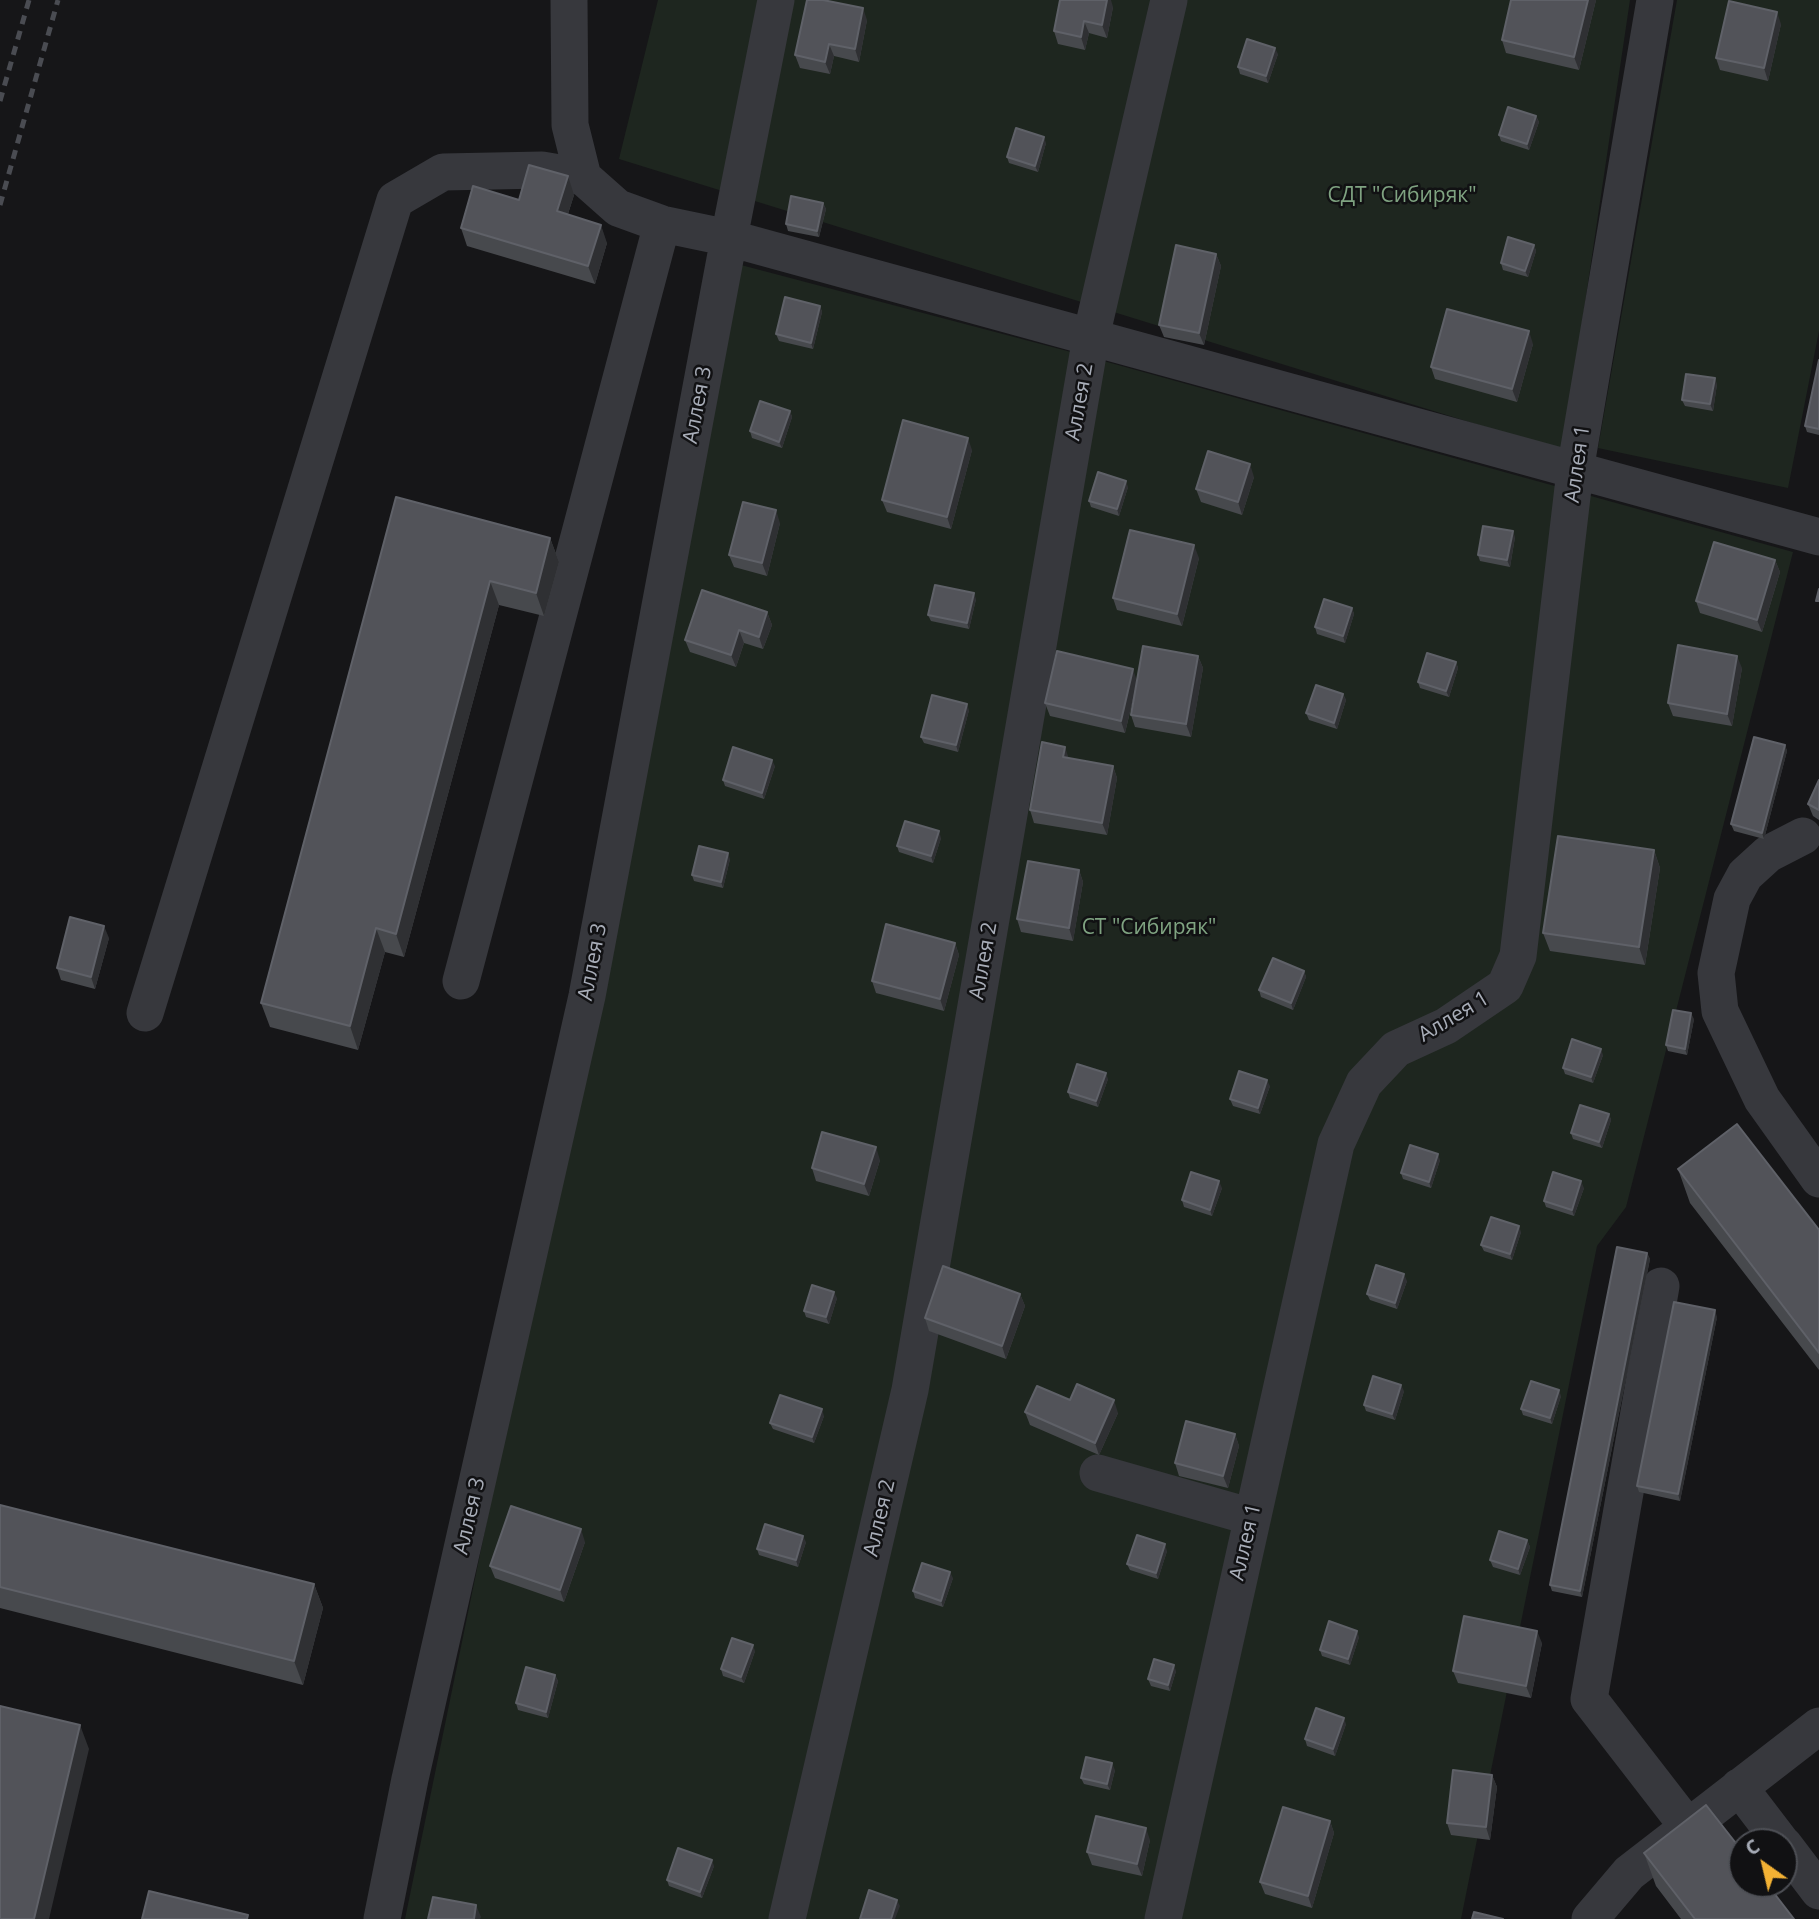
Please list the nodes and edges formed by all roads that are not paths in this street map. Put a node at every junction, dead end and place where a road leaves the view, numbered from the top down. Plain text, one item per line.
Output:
1 (569, 0) edge
2 (776, 0) edge
3 (1169, 0) edge
4 (1655, 0) edge
5 (583, 177) junction
6 (662, 224) junction
7 (729, 238) junction
8 (1091, 337) junction
9 (1575, 471) junction
10 (1819, 537) edge
11 (1803, 836) dead end
12 (461, 981) dead end
13 (145, 1013) dead end
14 (1819, 1180) edge
15 (1661, 1286) dead end
16 (1098, 1473) dead end
17 (1252, 1517) junction
18 (1814, 1740) edge
19 (1739, 1787) junction
20 (1688, 1827) junction
21 (1771, 1828) edge
22 (1798, 1864) edge
23 (1819, 1891) edge
24 (382, 1919) edge
25 (787, 1919) edge
26 (1163, 1919) edge
27 (1590, 1919) edge

1 - 5 street
2 - 7 street, Аллея 3
3 - 8 street, Аллея 2
4 - 9 street, Аллея 1
5 - 6 street
5 - 13 street
6 - 7 street
6 - 12 street
7 - 8 street
7 - 24 street, Аллея 3
8 - 9 street
8 - 25 street, Аллея 2
9 - 10 street
9 - 17 street, Аллея 1
11 - 14 street
15 - 20 street
16 - 17 street
17 - 26 street, Аллея 1
18 - 19 street
19 - 20 street
19 - 21 street
20 - 27 street
22 - 23 street

